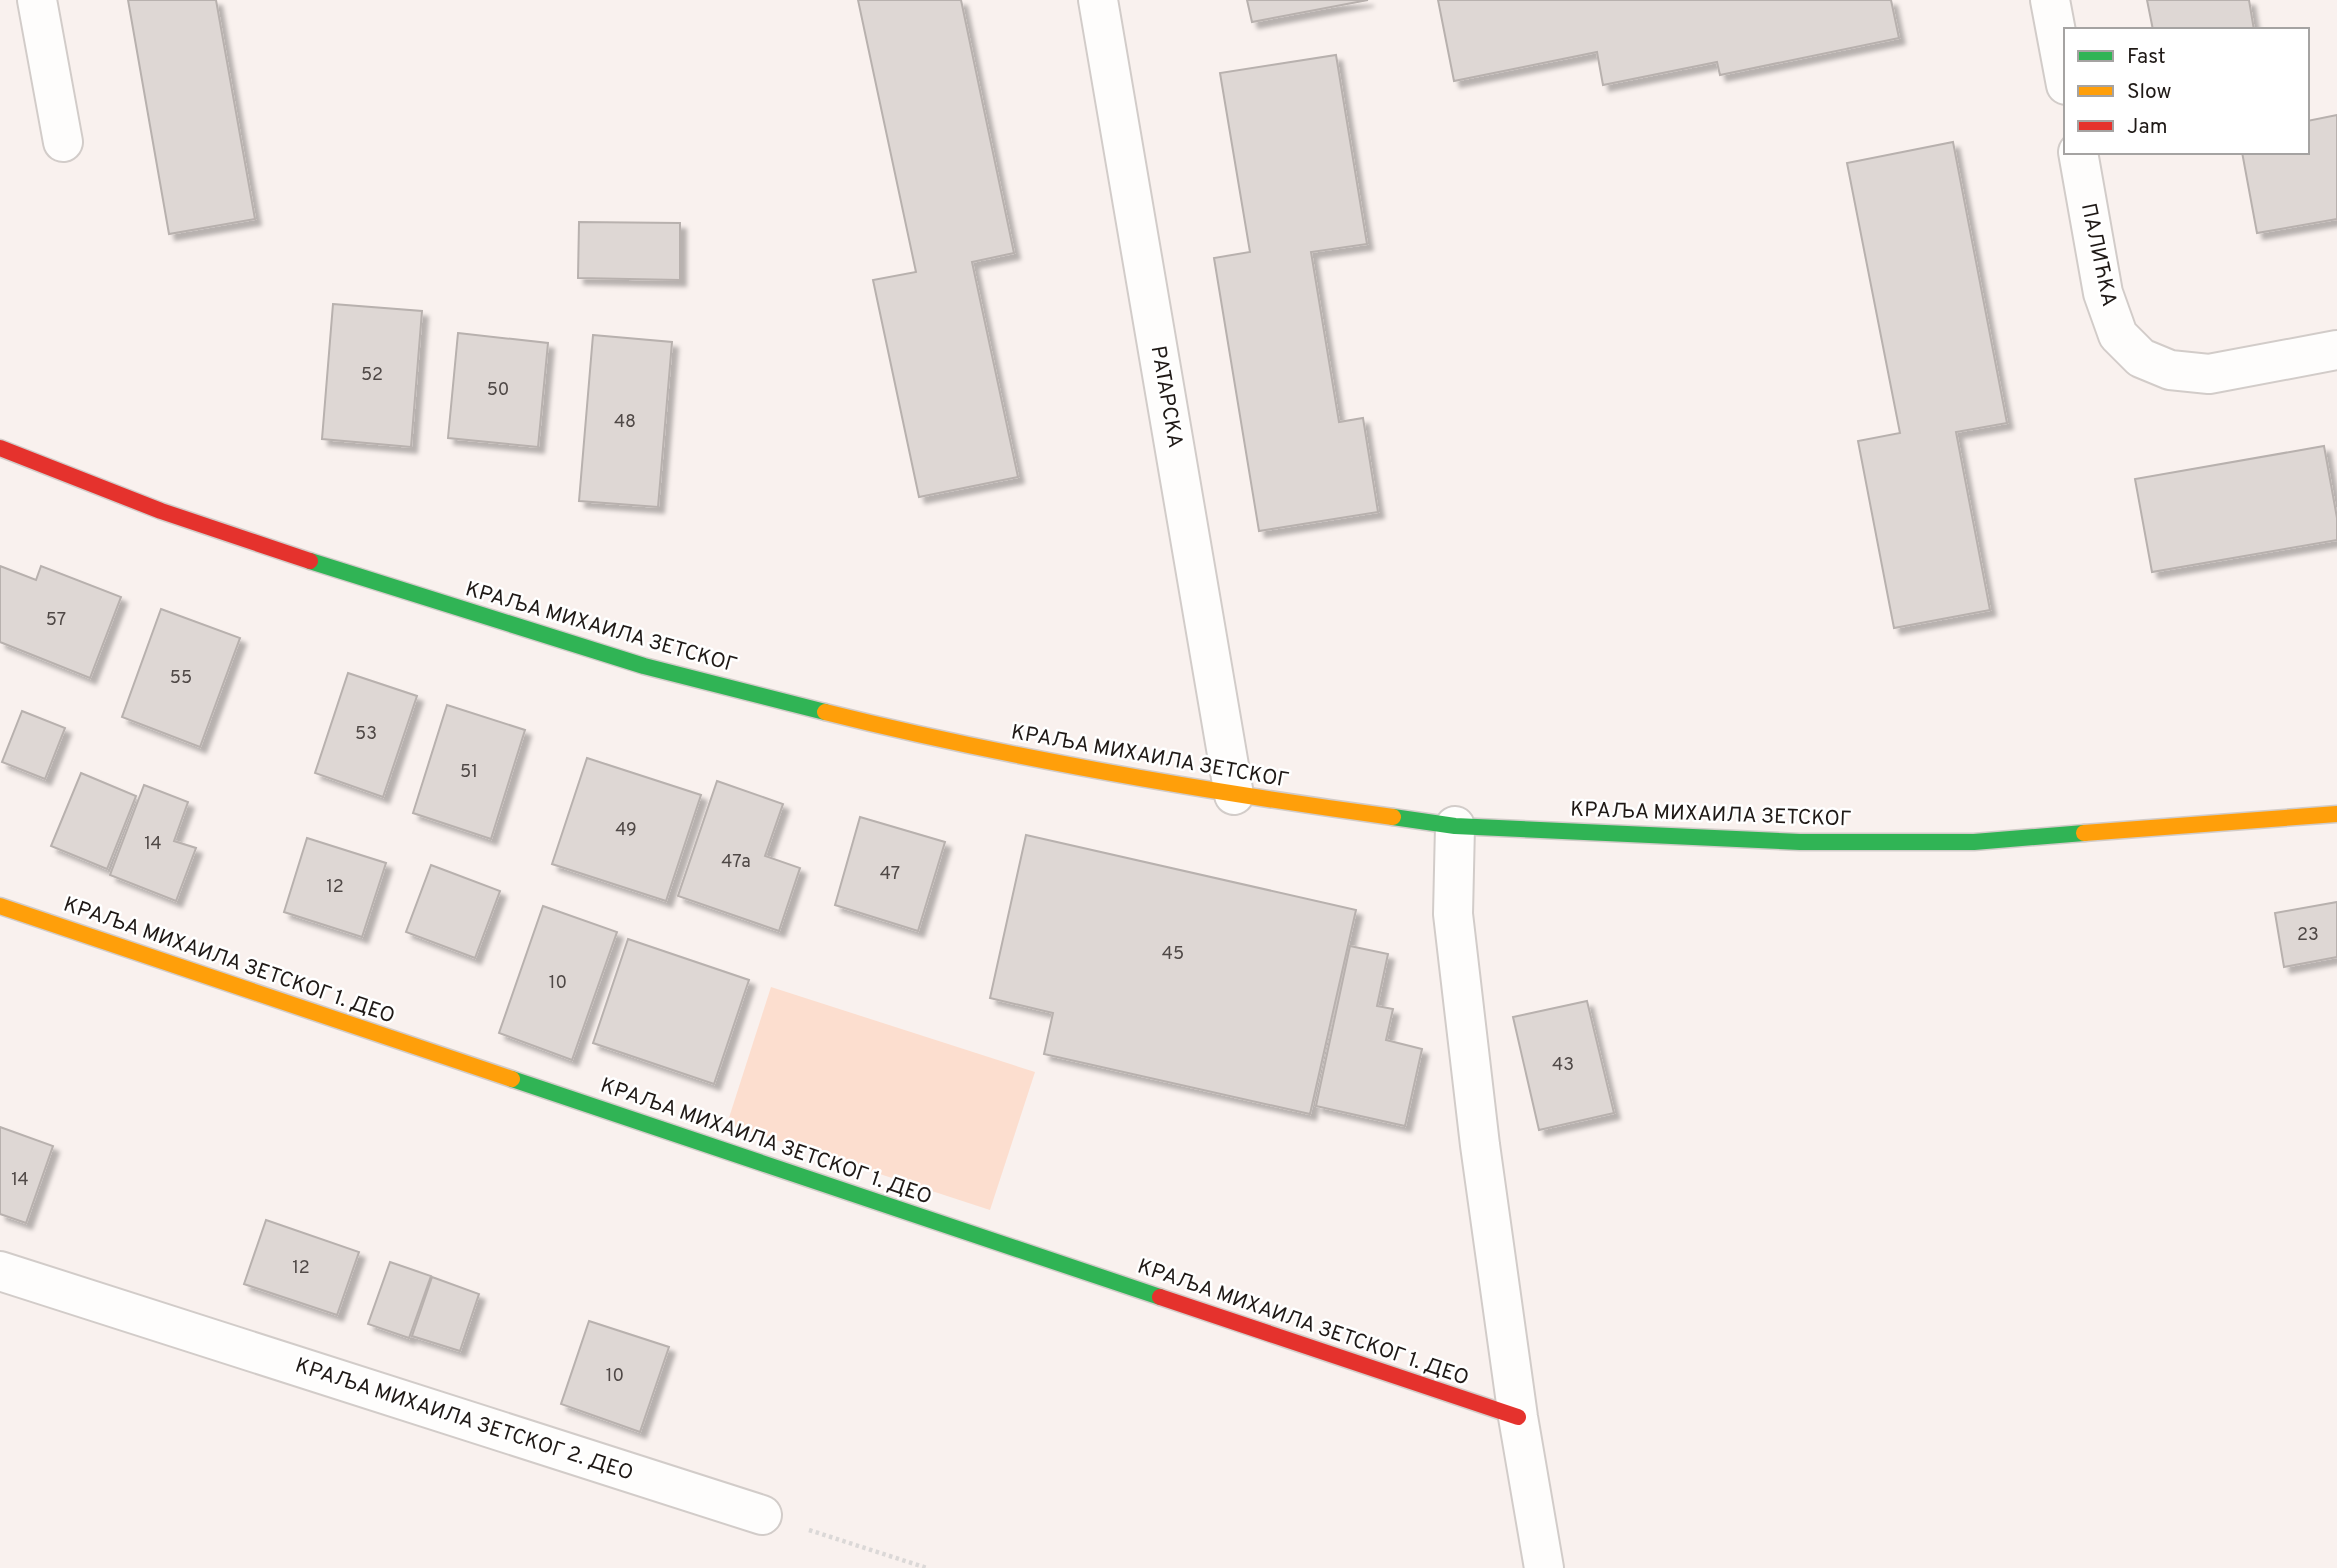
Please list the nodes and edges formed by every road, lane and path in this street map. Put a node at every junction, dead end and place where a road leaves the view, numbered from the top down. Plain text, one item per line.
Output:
1 (37, 0) edge
2 (1098, 0) edge
3 (2050, 0) edge
4 (2064, 74) edge
5 (63, 142) dead end
6 (2078, 154) edge
7 (2337, 350) edge
8 (0, 448) edge
9 (1234, 795) junction
10 (2337, 814) edge
11 (1455, 825) junction
12 (0, 906) edge
13 (0, 1271) edge
14 (1518, 1417) junction
15 (762, 1515) joint
16 (927, 1568) edge
17 (1544, 1568) edge

1 - 5 street
2 - 9 street, РАТАРСКА
3 - 4 street
6 - 7 street, ПАЛИЋКА
8 - 9 street, КРАЉА МИХАИЛА ЗЕТСКОГ
9 - 11 street, КРАЉА МИХАИЛА ЗЕТСКОГ
10 - 11 street, КРАЉА МИХАИЛА ЗЕТСКОГ
11 - 14 street
12 - 14 street, КРАЉА МИХАИЛА ЗЕТСКОГ 1. ДЕО
13 - 15 street, КРАЉА МИХАИЛА ЗЕТСКОГ 2. ДЕО
14 - 17 street
15 - 16 path

